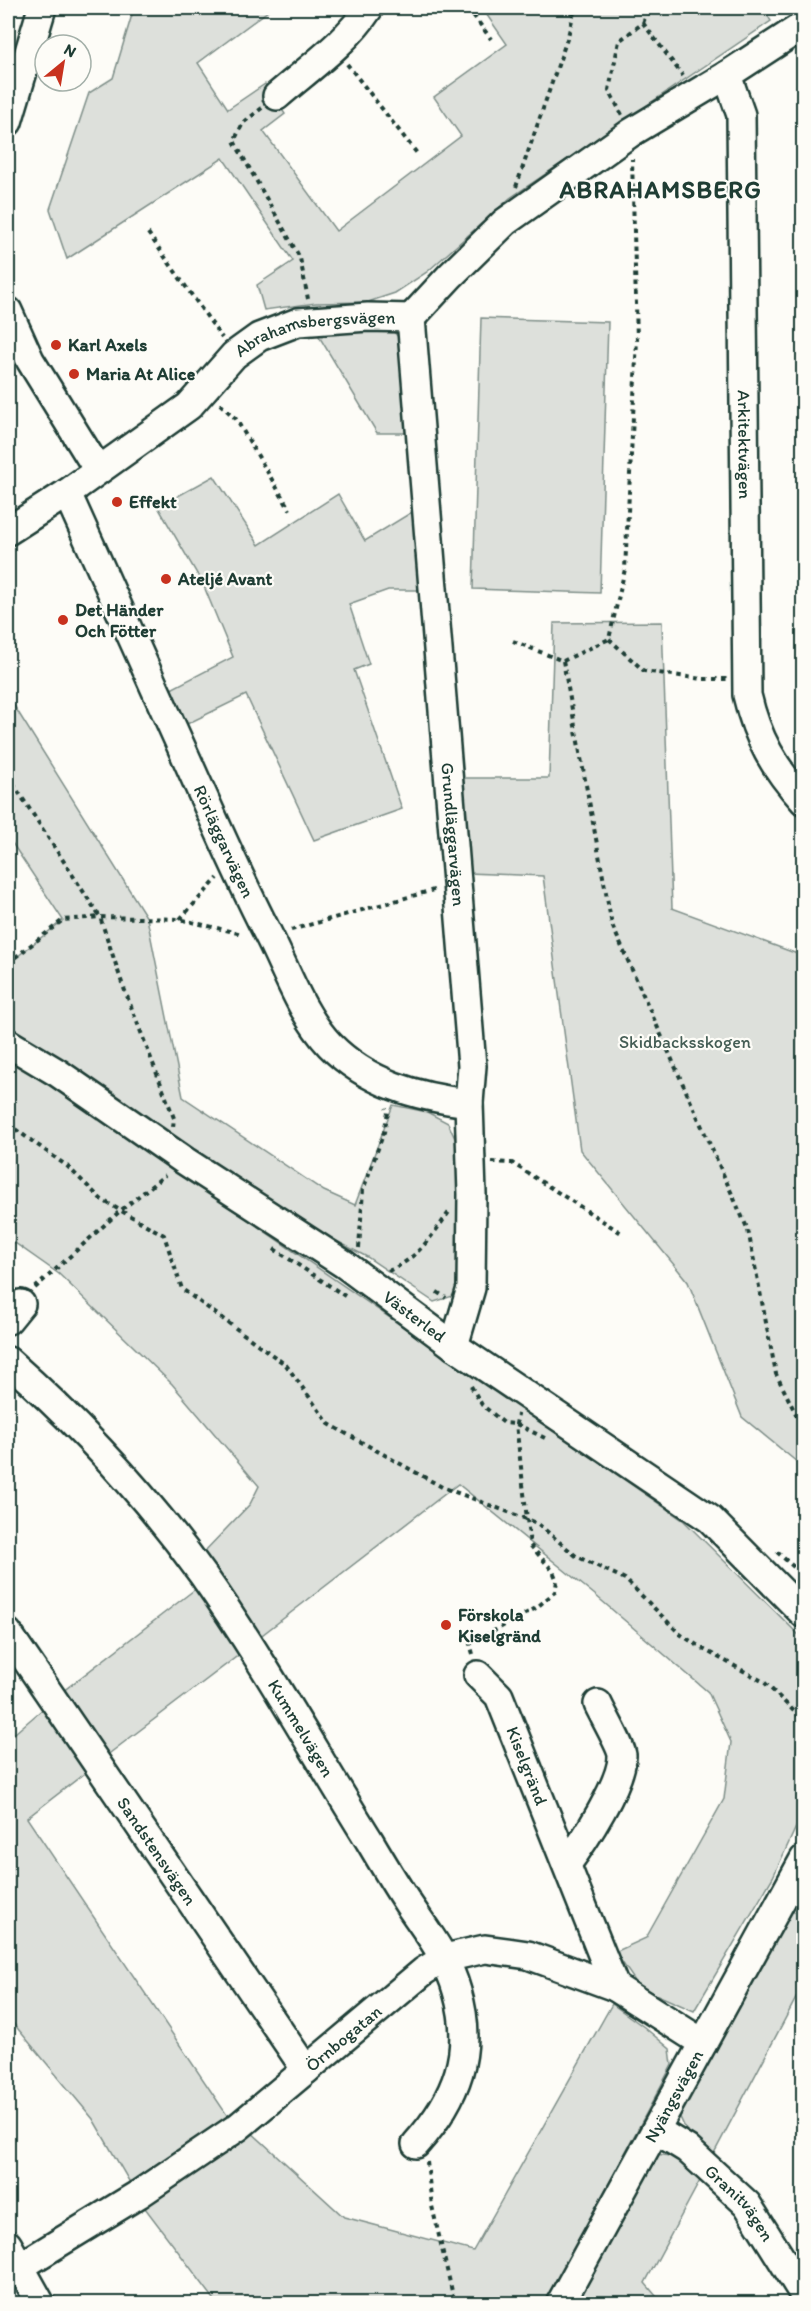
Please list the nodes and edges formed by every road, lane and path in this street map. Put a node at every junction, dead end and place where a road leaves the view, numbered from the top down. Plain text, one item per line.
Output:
1 (42, 8) edge
2 (369, 8) edge
3 (468, 8) edge
4 (575, 8) edge
5 (649, 8) edge
6 (643, 23) junction
7 (804, 25) edge
8 (491, 39) dead end
9 (334, 46) junction
10 (727, 75) junction
11 (696, 93) junction
12 (277, 96) joint
13 (8, 122) edge
14 (632, 132) junction
15 (419, 156) dead end
16 (505, 222) junction
17 (148, 233) dead end
18 (8, 311) edge
19 (411, 318) junction
20 (311, 321) junction
21 (234, 355) junction
22 (202, 391) junction
23 (98, 470) junction
24 (67, 493) junction
25 (290, 510) dead end
26 (8, 531) edge
27 (609, 639) junction
28 (513, 641) dead end
29 (563, 661) junction
30 (745, 678) junction
31 (8, 776) edge
32 (804, 801) edge
33 (232, 862) junction
34 (457, 884) junction
35 (100, 917) junction
36 (179, 919) junction
37 (269, 935) junction
38 (8, 963) edge
39 (8, 1043) edge
40 (384, 1104) dead end
41 (469, 1104) junction
42 (8, 1124) edge
43 (178, 1155) junction
44 (471, 1164) junction
45 (454, 1205) dead end
46 (120, 1211) junction
47 (623, 1234) dead end
48 (358, 1255) dead end
49 (385, 1272) dead end
50 (14, 1312) edge
51 (454, 1346) junction
52 (8, 1361) edge
53 (522, 1393) junction
54 (804, 1430) edge
55 (527, 1519) junction
56 (804, 1614) edge
57 (8, 1633) edge
58 (478, 1675) joint
59 (598, 1704) dead end
60 (804, 1720) edge
61 (804, 1859) edge
62 (567, 1864) junction
63 (796, 1895) edge
64 (445, 1958) junction
65 (615, 1987) junction
66 (703, 2043) junction
67 (306, 2070) junction
68 (656, 2130) junction
69 (417, 2144) joint
70 (12, 2261) edge
71 (804, 2295) edge
72 (41, 2304) edge
73 (455, 2304) edge
74 (560, 2304) edge

1 - 13 street
2 - 9 street
3 - 8 path
4 - 16 path
5 - 6 path
6 - 11 path
6 - 14 path
7 - 10 street, Abrahamsbergsvägen
9 - 12 street
9 - 15 path
10 - 11 street, Abrahamsbergsvägen
10 - 30 street, Arkitektvägen
11 - 14 street, Abrahamsbergsvägen
12 - 20 path
14 - 16 street, Abrahamsbergsvägen
14 - 27 path
16 - 19 street, Abrahamsbergsvägen
17 - 21 path
18 - 23 street
19 - 20 street, Abrahamsbergsvägen
19 - 34 street, Grundläggarvägen
20 - 21 street, Abrahamsbergsvägen
21 - 22 street, Abrahamsbergsvägen
22 - 23 street, Abrahamsbergsvägen
22 - 25 path
23 - 24 street, Abrahamsbergsvägen
24 - 26 street, Abrahamsbergsvägen
24 - 33 street, Rörläggarvägen
27 - 29 path
27 - 30 path
28 - 29 path
29 - 54 path
30 - 32 street, Arkitektvägen
31 - 35 path
33 - 36 path
33 - 37 street, Rörläggarvägen
34 - 37 path
34 - 41 street, Grundläggarvägen
35 - 36 path
35 - 38 path
35 - 43 path
36 - 37 path
37 - 41 street, Rörläggarvägen
39 - 43 street, Västerled
40 - 48 path
41 - 44 street, Grundläggarvägen
42 - 46 path
43 - 46 path
43 - 51 street, Västerled
44 - 47 path
44 - 51 street, Grundläggarvägen
45 - 49 path
46 - 50 path
46 - 55 path
51 - 53 street, Västerled
52 - 64 street, Kummelvägen
53 - 55 path
53 - 56 street, Västerled
55 - 58 path
55 - 60 path
57 - 67 street, Sandstensvägen
58 - 62 street, Kiselgränd
59 - 62 street
61 - 63 street, Nyängsvägen
62 - 65 street, Kiselgränd
63 - 66 street, Nyängsvägen
64 - 65 street, Örnbogatan
64 - 67 street, Örnbogatan
64 - 69 street, Kummelvägen
65 - 66 street, Örnbogatan
66 - 68 street, Nyängsvägen
67 - 70 street, Örnbogatan
68 - 71 street, Granitvägen
68 - 74 street, Nyängsvägen
69 - 73 path
70 - 72 street

